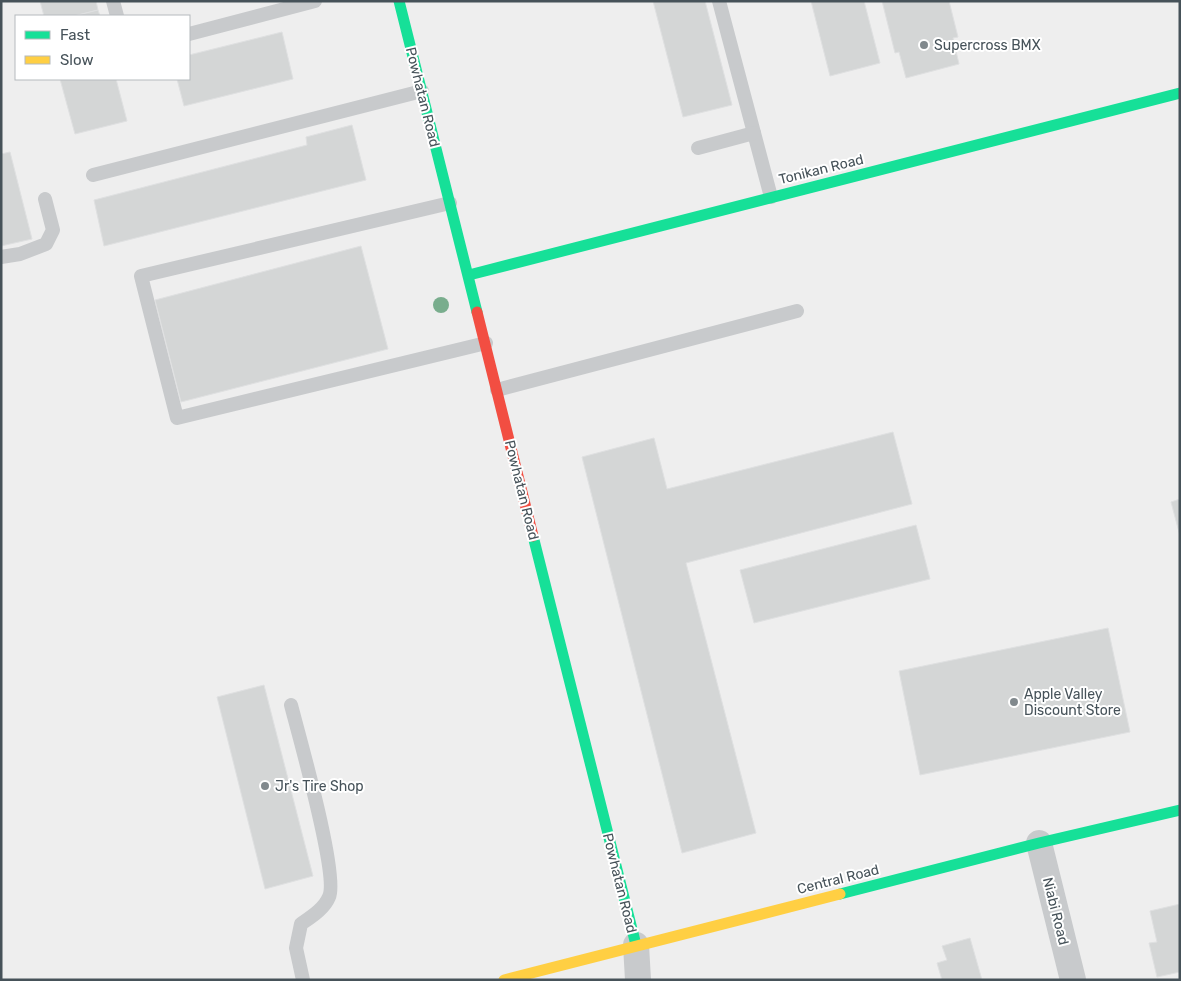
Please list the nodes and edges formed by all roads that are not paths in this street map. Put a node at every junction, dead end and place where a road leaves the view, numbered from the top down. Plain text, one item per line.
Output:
1 (112, 1) edge
2 (315, 1) edge
3 (399, 1) edge
4 (719, 1) edge
5 (117, 15) edge
6 (190, 34) edge
7 (422, 91) junction
8 (1180, 93) edge
9 (754, 133) junction
10 (698, 148) dead end
11 (93, 175) dead end
12 (771, 197) junction
13 (45, 199) dead end
14 (450, 203) junction
15 (1, 257) edge
16 (469, 275) junction
17 (797, 311) dead end
18 (486, 344) junction
19 (498, 390) junction
20 (291, 705) dead end
21 (1180, 810) edge
22 (1039, 843) junction
23 (636, 946) junction
24 (303, 980) edge
25 (504, 980) edge
26 (638, 980) edge
27 (1073, 980) edge

1 - 5 lane
2 - 6 lane
3 - 7 street, Powhatan Road
4 - 9 lane
7 - 11 lane
7 - 14 street, Powhatan Road
8 - 12 street, Tonikan Road
9 - 10 lane
9 - 12 lane
12 - 16 street, Tonikan Road
13 - 15 lane
14 - 16 street, Powhatan Road
14 - 18 lane
16 - 18 street, Powhatan Road
17 - 19 lane
18 - 19 street, Powhatan Road
19 - 23 street, Powhatan Road
20 - 24 lane
21 - 22 street, Central Road
22 - 23 street, Central Road
22 - 27 street, Niabi Road
23 - 25 street, Central Road
23 - 26 street, Powhatan Road

